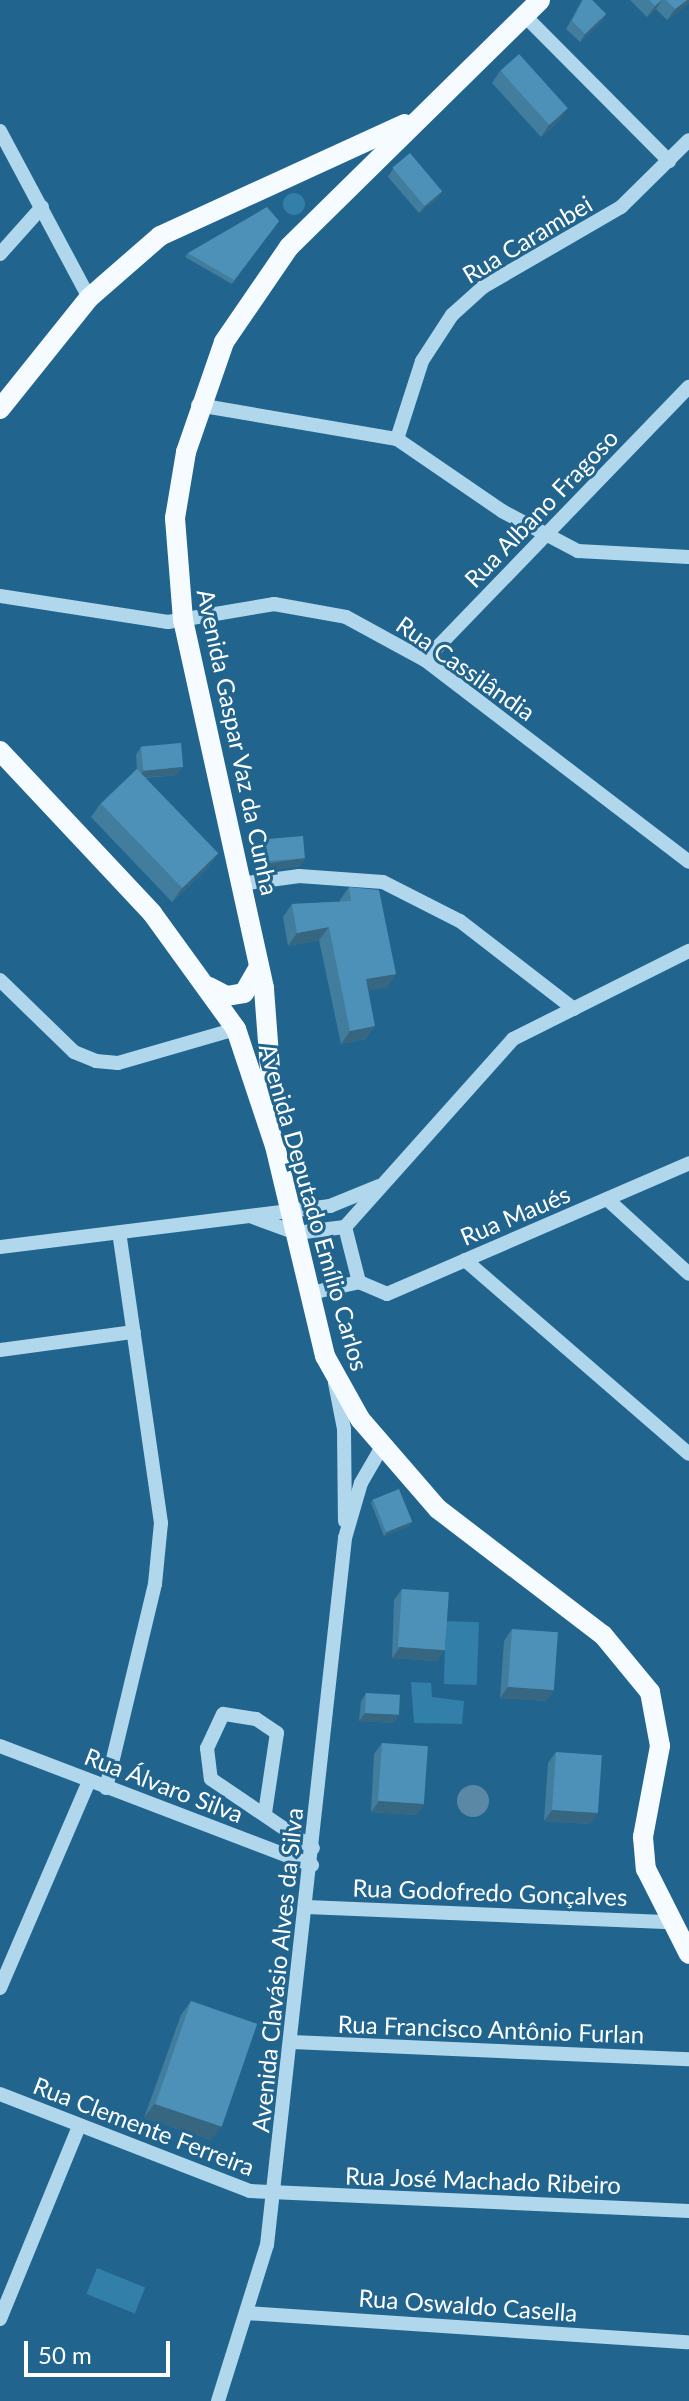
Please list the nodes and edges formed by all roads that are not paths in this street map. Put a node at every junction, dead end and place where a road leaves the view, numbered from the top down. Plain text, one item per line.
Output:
1 (540, 0) edge
2 (524, 15) junction
3 (409, 123) junction
4 (0, 131) edge
5 (689, 140) edge
6 (669, 161) junction
7 (308, 169) junction
8 (335, 201) junction
9 (42, 207) junction
10 (0, 254) edge
11 (89, 298) junction
12 (689, 387) edge
13 (198, 405) junction
14 (0, 409) edge
15 (397, 439) junction
16 (544, 537) junction
17 (689, 557) edge
18 (0, 596) edge
19 (183, 620) junction
20 (425, 660) junction
21 (0, 751) edge
22 (689, 862) edge
23 (240, 884) junction
24 (689, 951) edge
25 (259, 967) junction
26 (0, 980) edge
27 (209, 987) junction
28 (574, 1009) junction
29 (236, 1029) junction
30 (275, 1146) junction
31 (689, 1163) edge
32 (380, 1185) junction
33 (607, 1199) junction
34 (291, 1210) junction
35 (250, 1216) junction
36 (345, 1227) junction
37 (119, 1233) junction
38 (296, 1233) junction
39 (0, 1247) edge
40 (465, 1260) junction
41 (689, 1274) edge
42 (359, 1282) junction
43 (311, 1293) junction
44 (134, 1332) junction
45 (0, 1350) edge
46 (335, 1382) junction
47 (381, 1449) junction
48 (689, 1454) edge
49 (345, 1538) junction
50 (0, 1746) edge
51 (89, 1781) junction
52 (106, 1788) junction
53 (265, 1813) junction
54 (313, 1848) junction
55 (312, 1865) junction
56 (307, 1907) junction
57 (671, 1922) junction
58 (689, 1954) edge
59 (0, 1988) edge
60 (292, 2042) junction
61 (689, 2059) edge
62 (0, 2094) edge
63 (79, 2126) junction
64 (274, 2194) junction
65 (689, 2211) edge
66 (246, 2313) junction
67 (0, 2319) edge
68 (687, 2342) dead end
69 (218, 2401) edge

1 - 2 main road
2 - 3 main road
2 - 6 street
3 - 7 main road
3 - 8 main road
4 - 9 street
5 - 6 street, Rua Carambei
6 - 15 street, Rua Carambei
7 - 8 main road
7 - 11 main road
8 - 13 main road, Avenida Gaspar Vaz da Cunha
9 - 10 street
9 - 11 street
11 - 14 main road
12 - 16 street, Rua Albano Fragoso
13 - 15 street
13 - 19 main road, Avenida Gaspar Vaz da Cunha
15 - 16 street
16 - 17 street
16 - 20 street, Rua Albano Fragoso
18 - 19 street
19 - 20 street, Rua Cassilândia
19 - 23 main road, Avenida Gaspar Vaz da Cunha
20 - 22 street, Rua Cassilândia
21 - 27 main road, Avenida Deputado Emílio Carlos
23 - 25 main road, Avenida Gaspar Vaz da Cunha
23 - 28 street
24 - 28 street
25 - 27 main road
25 - 30 main road, Avenida Gaspar Vaz da Cunha
26 - 29 street
27 - 29 main road, Avenida Deputado Emílio Carlos
28 - 32 street
29 - 30 main road, Avenida Deputado Emílio Carlos
30 - 34 main road, Avenida Deputado Emílio Carlos
31 - 33 street, Rua Maués
32 - 34 street
32 - 36 street
33 - 40 street, Rua Maués
33 - 41 street
34 - 35 street
34 - 38 main road, Avenida Deputado Emílio Carlos
35 - 37 street
35 - 38 street
36 - 38 street
36 - 42 street
37 - 39 street
37 - 44 street
38 - 43 main road, Avenida Deputado Emílio Carlos
40 - 42 street, Rua Maués
40 - 48 street
42 - 43 street, Rua Maués
43 - 46 main road, Avenida Deputado Emílio Carlos
44 - 45 street
44 - 52 street
46 - 47 main road, Avenida Deputado Emílio Carlos
46 - 49 street, Avenida Clavásio Alves da Silva
47 - 49 street, Avenida Clavásio Alves da Silva
47 - 57 main road, Avenida Deputado Emílio Carlos
49 - 54 street, Avenida Clavásio Alves da Silva
50 - 51 street, Rua Álvaro Silva
51 - 52 street, Rua Álvaro Silva
51 - 59 street
52 - 55 street, Rua Álvaro Silva
53 - 53 street
53 - 54 street
54 - 55 street, Avenida Clavásio Alves da Silva
55 - 56 street, Avenida Clavásio Alves da Silva
56 - 57 street, Rua Godofredo Gonçalves
56 - 60 street, Avenida Clavásio Alves da Silva
57 - 58 main road, Avenida Deputado Emílio Carlos
60 - 61 street, Rua Francisco Antônio Furlan
60 - 64 street, Avenida Clavásio Alves da Silva
62 - 63 street, Rua Clemente Ferreira
63 - 64 street, Rua Clemente Ferreira
63 - 67 street
64 - 65 street, Rua José Machado Ribeiro
64 - 66 street, Avenida Clavásio Alves da Silva
66 - 68 street, Rua Oswaldo Casella
66 - 69 street, Avenida Clavásio Alves da Silva

